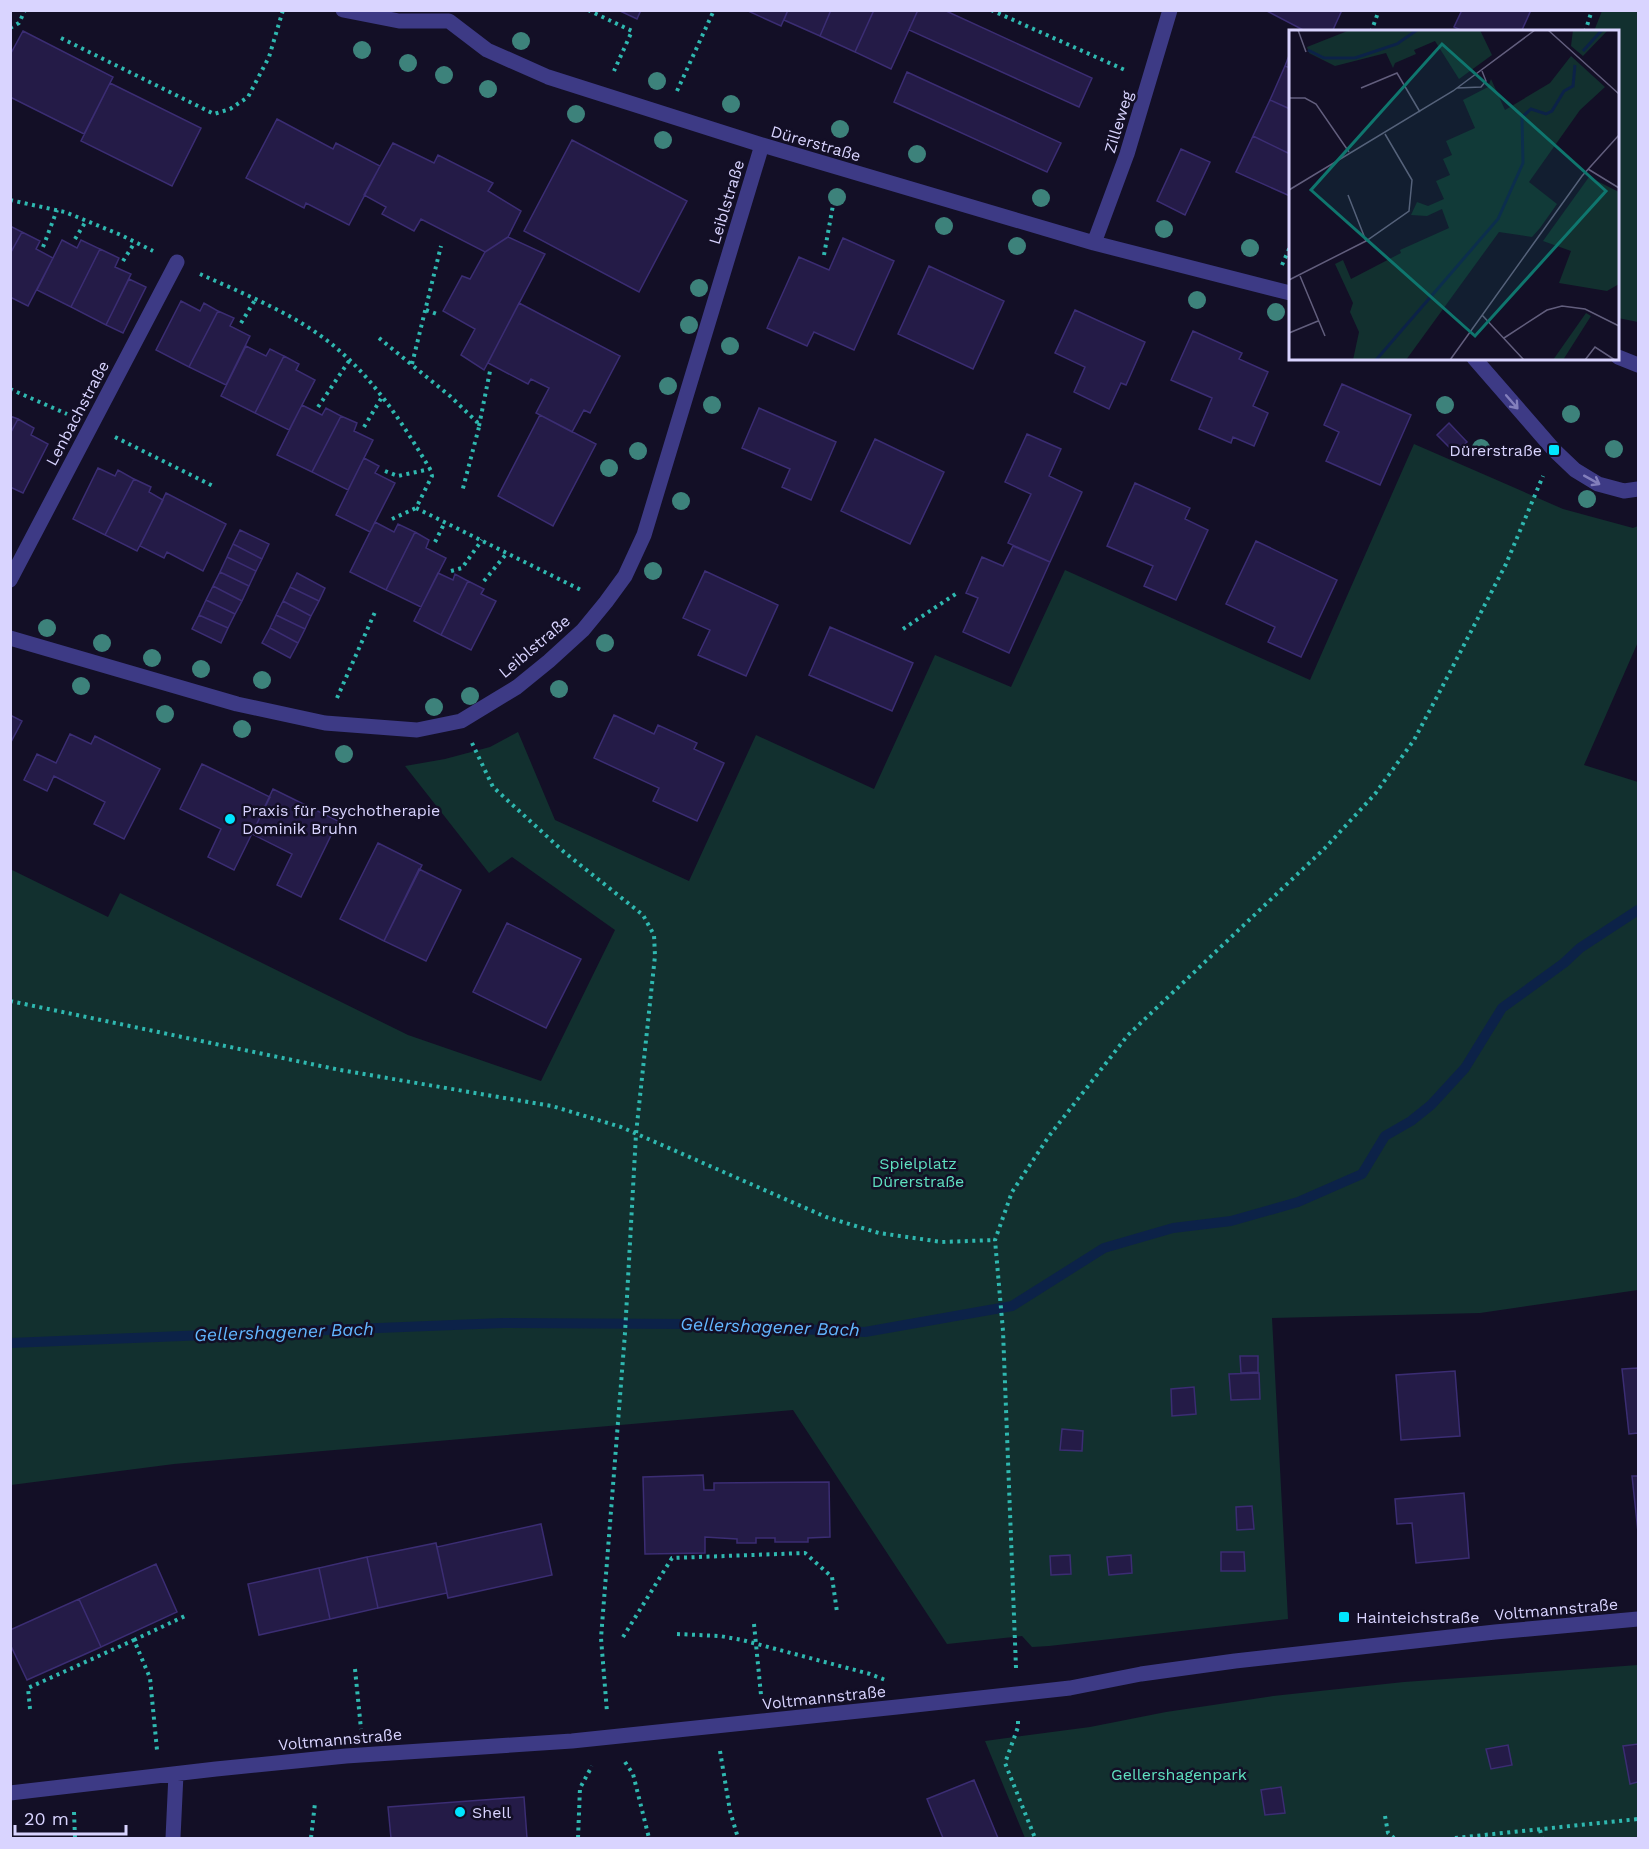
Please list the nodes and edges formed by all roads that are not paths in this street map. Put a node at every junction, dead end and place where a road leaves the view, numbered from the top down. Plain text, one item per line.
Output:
1 (343, 10) edge
2 (1170, 10) edge
3 (451, 16) edge
4 (762, 146) junction
5 (1094, 243) junction
6 (177, 262) road end
7 (1289, 293) edge
8 (1619, 358) edge
9 (1476, 360) edge
10 (1638, 365) edge
11 (1638, 489) edge
12 (10, 580) edge
13 (10, 638) edge
14 (1638, 1619) edge
15 (176, 1774) junction
16 (10, 1793) edge
17 (173, 1839) edge

1 - 3 street, Dürerstraße
2 - 5 street, Zilleweg
3 - 4 street, Dürerstraße
4 - 5 street, Dürerstraße
4 - 13 street, Leiblstraße
5 - 7 street, Dürerstraße
6 - 12 street, Lenbachstraße
8 - 10 street
9 -> 11 street
14 - 15 street, Voltmannstraße
15 - 16 street, Voltmannstraße
15 - 17 street

